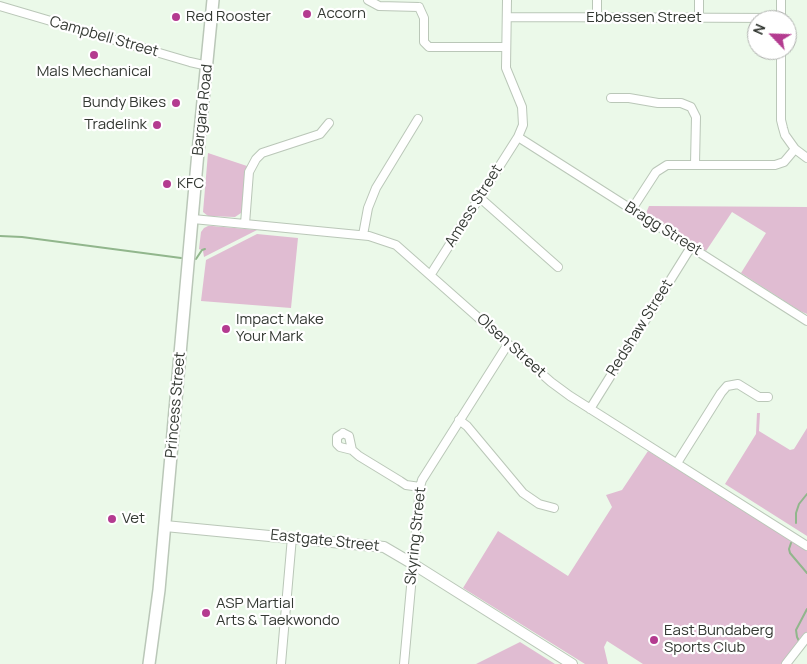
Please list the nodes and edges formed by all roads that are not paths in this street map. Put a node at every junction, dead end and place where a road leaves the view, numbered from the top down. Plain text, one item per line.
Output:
1 (213, 0) edge
2 (368, 0) edge
3 (507, 0) edge
4 (597, 0) edge
5 (699, 0) edge
6 (420, 3) edge
7 (0, 6) edge
8 (507, 17) junction
9 (597, 18) junction
10 (699, 18) junction
11 (747, 19) edge
12 (505, 47) junction
13 (781, 60) edge
14 (208, 66) junction
15 (611, 98) dead end
16 (418, 119) dead end
17 (329, 123) dead end
18 (518, 138) junction
19 (795, 150) junction
20 (807, 158) edge
21 (695, 164) junction
22 (479, 197) junction
23 (632, 209) junction
24 (193, 219) junction
25 (245, 224) junction
26 (363, 235) junction
27 (691, 247) junction
28 (558, 267) dead end
29 (431, 274) junction
30 (807, 321) edge
31 (508, 344) junction
32 (768, 397) dead end
33 (590, 409) junction
34 (459, 420) junction
35 (352, 450) dead end
36 (677, 463) junction
37 (420, 487) junction
38 (554, 508) dead end
39 (165, 526) junction
40 (292, 538) junction
41 (807, 546) edge
42 (413, 564) junction
43 (159, 590) junction
44 (807, 637) edge
45 (149, 664) edge
46 (156, 664) edge
47 (281, 664) edge
48 (404, 664) edge
49 (572, 664) edge
50 (786, 664) edge

1 - 14 main road, Bargara Road
2 - 6 street
3 - 8 street, Amess Street
4 - 9 street
5 - 10 street
6 - 12 street
7 - 14 street, Campbell Street
8 - 9 street, Ebbessen Street
8 - 12 street, Amess Street
9 - 10 street, Ebbessen Street
10 - 11 street, Ebbessen Street
12 - 18 street, Amess Street
13 - 19 street
14 - 24 main road, Bargara Road
15 - 21 street
16 - 26 street
17 - 25 street
18 - 22 street, Amess Street
18 - 23 street, Bragg Street
19 - 20 street
19 - 21 street
21 - 23 street
22 - 28 street
22 - 29 street, Amess Street
23 - 27 street, Bragg Street
24 - 25 street, Olsen Street
24 - 39 main road, Princess Street
25 - 26 street, Olsen Street
26 - 29 street, Olsen Street
27 - 30 street, Bragg Street
27 - 33 street, Redshaw Street
29 - 31 street, Olsen Street
31 - 33 street, Olsen Street
31 - 34 street, Skyring Street
32 - 36 street
33 - 36 street, Olsen Street
34 - 37 street, Skyring Street
34 - 38 street
35 - 37 street
36 - 41 street, Olsen Street
37 - 42 street, Skyring Street
39 - 40 street, Eastgate Street
39 - 43 main road, Princess Street
40 - 42 street, Eastgate Street
40 - 47 street
42 - 48 street, Skyring Street
42 - 49 street, Eastgate Street
43 - 45 main road, Princess Street
43 - 46 main road, Princess Street
44 - 50 street

